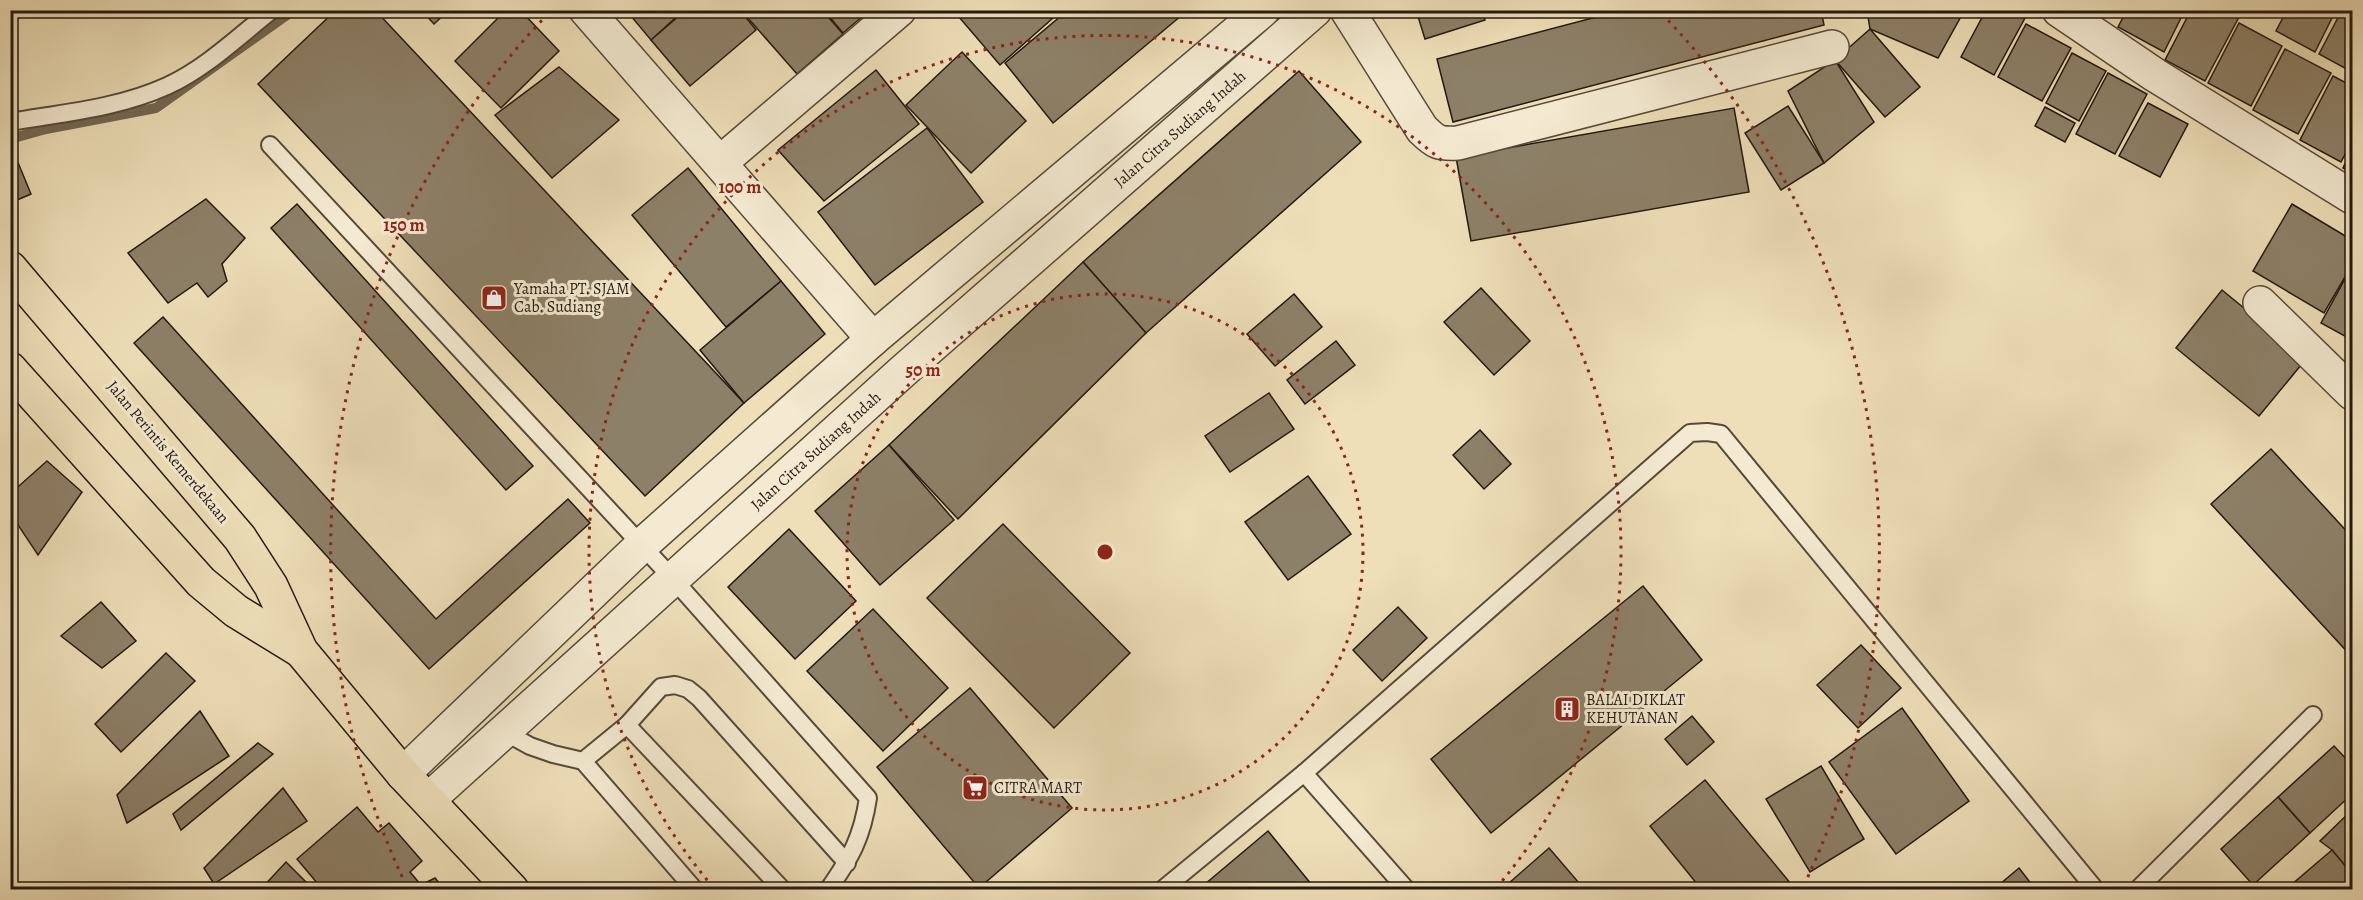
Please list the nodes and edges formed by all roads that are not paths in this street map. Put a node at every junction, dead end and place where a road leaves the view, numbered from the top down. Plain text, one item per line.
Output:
1 (272, 10) edge
2 (586, 10) edge
3 (899, 10) edge
4 (1263, 10) edge
5 (1315, 10) edge
6 (1347, 10) edge
7 (2059, 10) edge
8 (1832, 47) dead end
9 (10, 122) edge
10 (270, 145) dead end
11 (721, 162) junction
12 (2352, 197) edge
13 (1037, 200) junction
14 (1063, 232) junction
15 (10, 268) edge
16 (2260, 303) dead end
17 (873, 339) junction
18 (10, 369) edge
19 (2352, 393) edge
20 (642, 546) junction
21 (674, 580) junction
22 (301, 651) junction
23 (2313, 715) dead end
24 (627, 725) junction
25 (504, 730) junction
26 (583, 762) junction
27 (1304, 773) junction
28 (403, 774) junction
29 (428, 800) junction
30 (847, 863) junction
31 (512, 890) edge
32 (695, 890) edge
33 (783, 890) edge
34 (828, 890) edge
35 (1162, 890) edge
36 (1407, 890) edge
37 (2096, 890) edge
38 (2138, 890) edge

1 - 9 lane
2 - 11 street
3 - 11 street
4 - 13 street
5 - 14 street, Jalan Citra Sudiang Indah
6 - 8 street
7 - 12 street
10 - 20 lane
11 - 17 street
13 - 14 street
13 - 17 street
14 - 21 street, Jalan Citra Sudiang Indah
15 - 22 highway, Jalan Perintis Kemerdekaan
16 - 19 street
17 - 20 street
18 - 22 highway, Jalan Perintis Kemerdekaan
20 - 21 lane
20 - 28 street
21 - 25 street, Jalan Citra Sudiang Indah
21 - 30 lane
22 - 28 highway, Jalan Perintis Kemerdekaan
23 - 38 lane
24 - 26 lane
24 - 30 lane
24 - 33 lane
25 - 26 lane
25 - 29 street, Jalan Citra Sudiang Indah
26 - 32 lane
27 - 35 lane
27 - 36 lane
27 - 37 lane
28 - 29 highway, Jalan Perintis Kemerdekaan
29 - 31 highway, Jalan Perintis Kemerdekaan
30 - 34 lane

